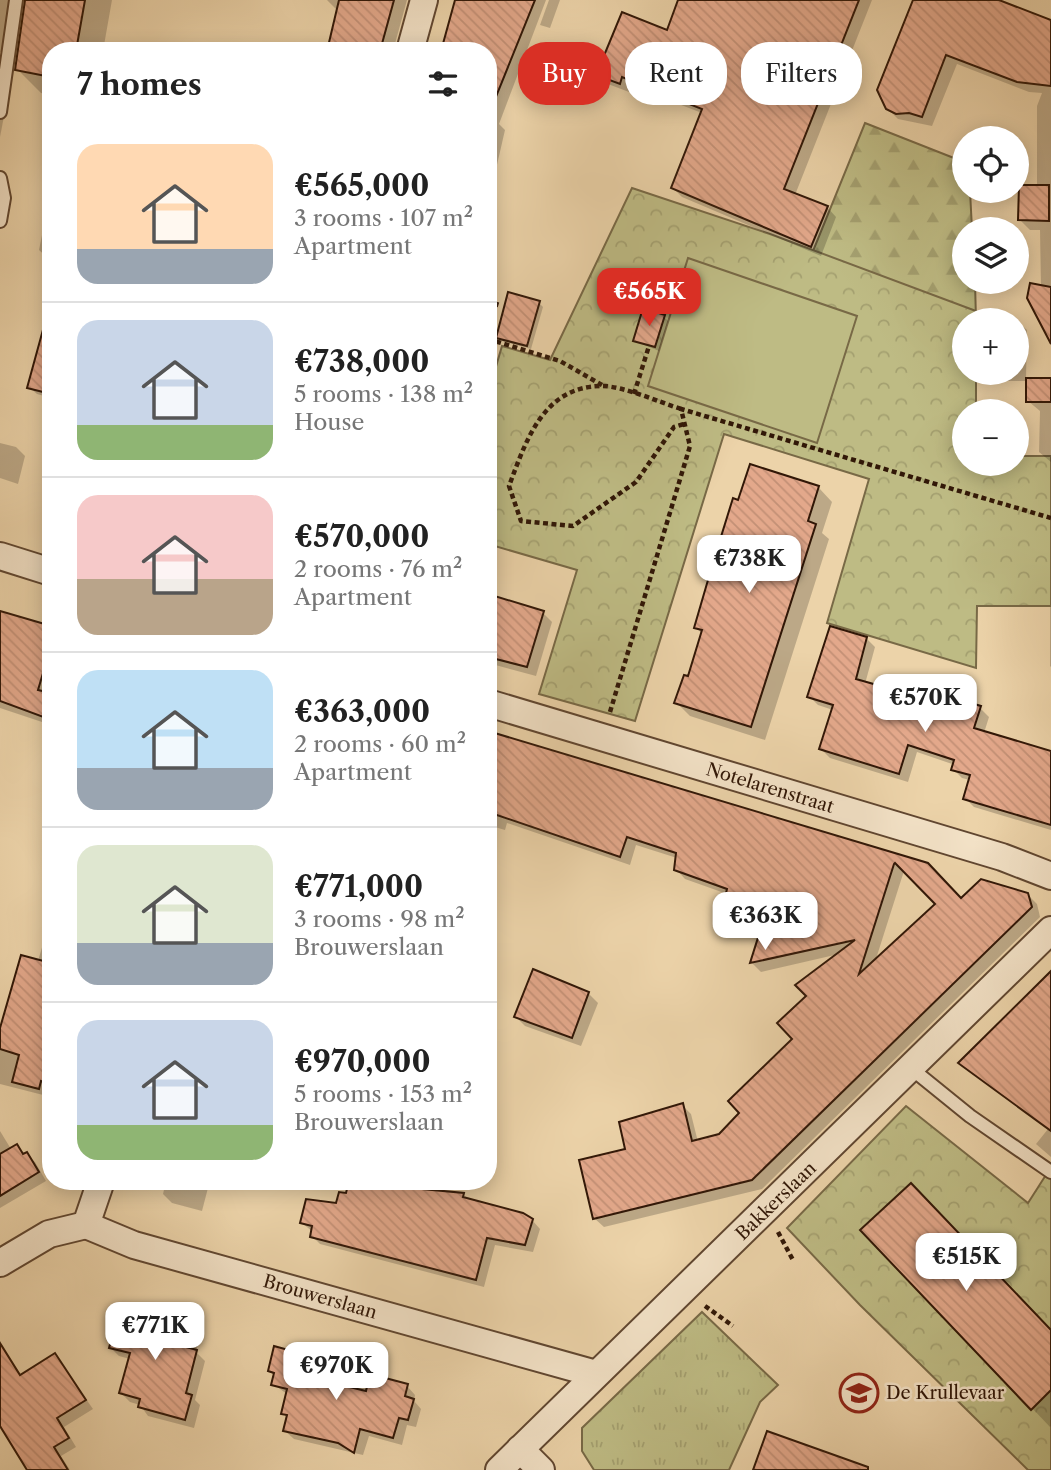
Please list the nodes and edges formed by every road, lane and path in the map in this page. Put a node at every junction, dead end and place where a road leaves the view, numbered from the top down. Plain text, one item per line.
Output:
1 (16, 0) edge
2 (424, 0) edge
3 (412, 42) edge
4 (4, 57) edge
5 (0, 112) edge
6 (0, 178) edge
7 (0, 221) edge
8 (498, 299) dead end
9 (497, 302) edge
10 (497, 342) edge
11 (649, 346) dead end
12 (603, 385) junction
13 (634, 394) junction
14 (681, 409) junction
15 (684, 424) junction
16 (1051, 518) edge
17 (0, 556) edge
18 (42, 569) edge
19 (497, 707) edge
20 (602, 737) junction
21 (1051, 876) edge
22 (1051, 930) edge
23 (912, 1069) junction
24 (1051, 1171) edge
25 (98, 1190) edge
26 (86, 1225) junction
27 (778, 1231) dead end
28 (794, 1262) dead end
29 (0, 1263) edge
30 (704, 1305) dead end
31 (733, 1326) dead end
32 (596, 1374) junction
33 (520, 1449) junction
34 (499, 1470) edge
35 (541, 1470) edge

1 - 4 lane
2 - 3 street
4 - 5 lane
6 - 7 lane
8 - 9 path
10 - 12 path
11 - 13 path
12 - 13 path
12 - 15 path
13 - 14 path
14 - 15 path
14 - 16 path
15 - 20 path
17 - 18 street
19 - 20 street, Notelarenstraat
20 - 21 street, Notelarenstraat
22 - 23 street, Bakkerslaan
23 - 24 lane
23 - 32 street, Bakkerslaan
25 - 26 street
26 - 29 street
26 - 32 street, Brouwerslaan
27 - 28 path
30 - 31 path
32 - 33 street, Bakkerslaan
33 - 34 street, Bakkerslaan
33 - 35 street

